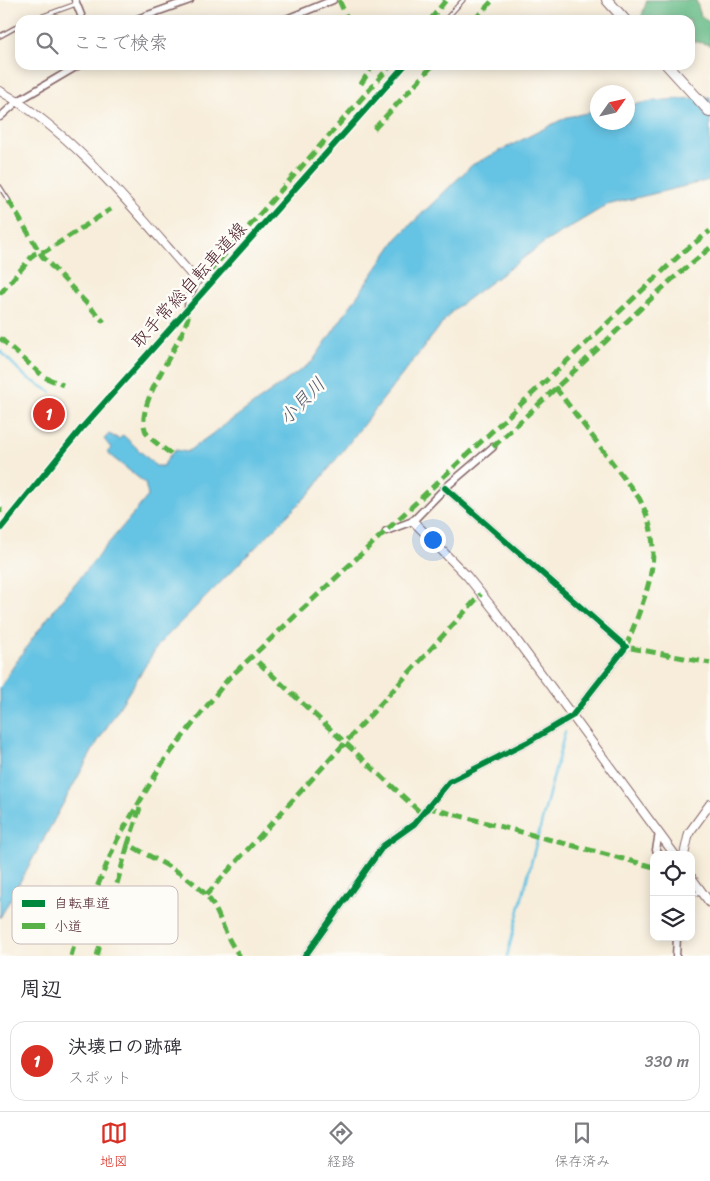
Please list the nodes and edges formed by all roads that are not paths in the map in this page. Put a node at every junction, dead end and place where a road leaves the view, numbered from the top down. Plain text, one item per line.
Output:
1 (190, 0) edge
2 (333, 0) edge
3 (462, 0) edge
4 (607, 0) edge
5 (76, 2) edge
6 (44, 15) edge
7 (81, 15) edge
8 (148, 15) edge
9 (296, 15) edge
10 (449, 15) edge
11 (620, 15) edge
12 (15, 28) edge
13 (0, 36) edge
14 (71, 70) edge
15 (401, 70) edge
16 (671, 70) edge
17 (0, 86) edge
18 (3, 93) edge
19 (18, 101) junction
20 (710, 112) edge
21 (0, 117) edge
22 (0, 187) edge
23 (9, 201) dead end
24 (198, 281) joint
25 (188, 307) junction
26 (493, 447) dead end
27 (445, 488) junction
28 (412, 521) junction
29 (0, 529) edge
30 (386, 531) dead end
31 (572, 716) junction
32 (710, 804) edge
33 (659, 833) junction
34 (657, 851) edge
35 (672, 851) edge
36 (685, 851) edge
37 (695, 882) edge
38 (695, 893) edge
39 (704, 894) junction
40 (710, 903) edge
41 (677, 941) edge
42 (305, 956) edge
43 (676, 956) edge

1 - 8 street
2 - 9 street
3 - 10 lane
4 - 11 main road
5 - 6 lane
5 - 7 street
12 - 13 lane
14 - 19 street
15 - 25 lane, 取手常総自転車道線
16 - 20 main road
17 - 18 street
18 - 19 street
19 - 21 street
19 - 24 street
22 - 23 lane
24 - 25 street
25 - 29 lane, 取手常総自転車道線
26 - 27 street
27 - 28 street
27 - 31 street
28 - 30 street
28 - 31 street
31 - 33 street
31 - 42 street
32 - 36 street
33 - 34 street
33 - 35 street
37 - 39 street
38 - 39 lane
39 - 40 street
41 - 43 street

